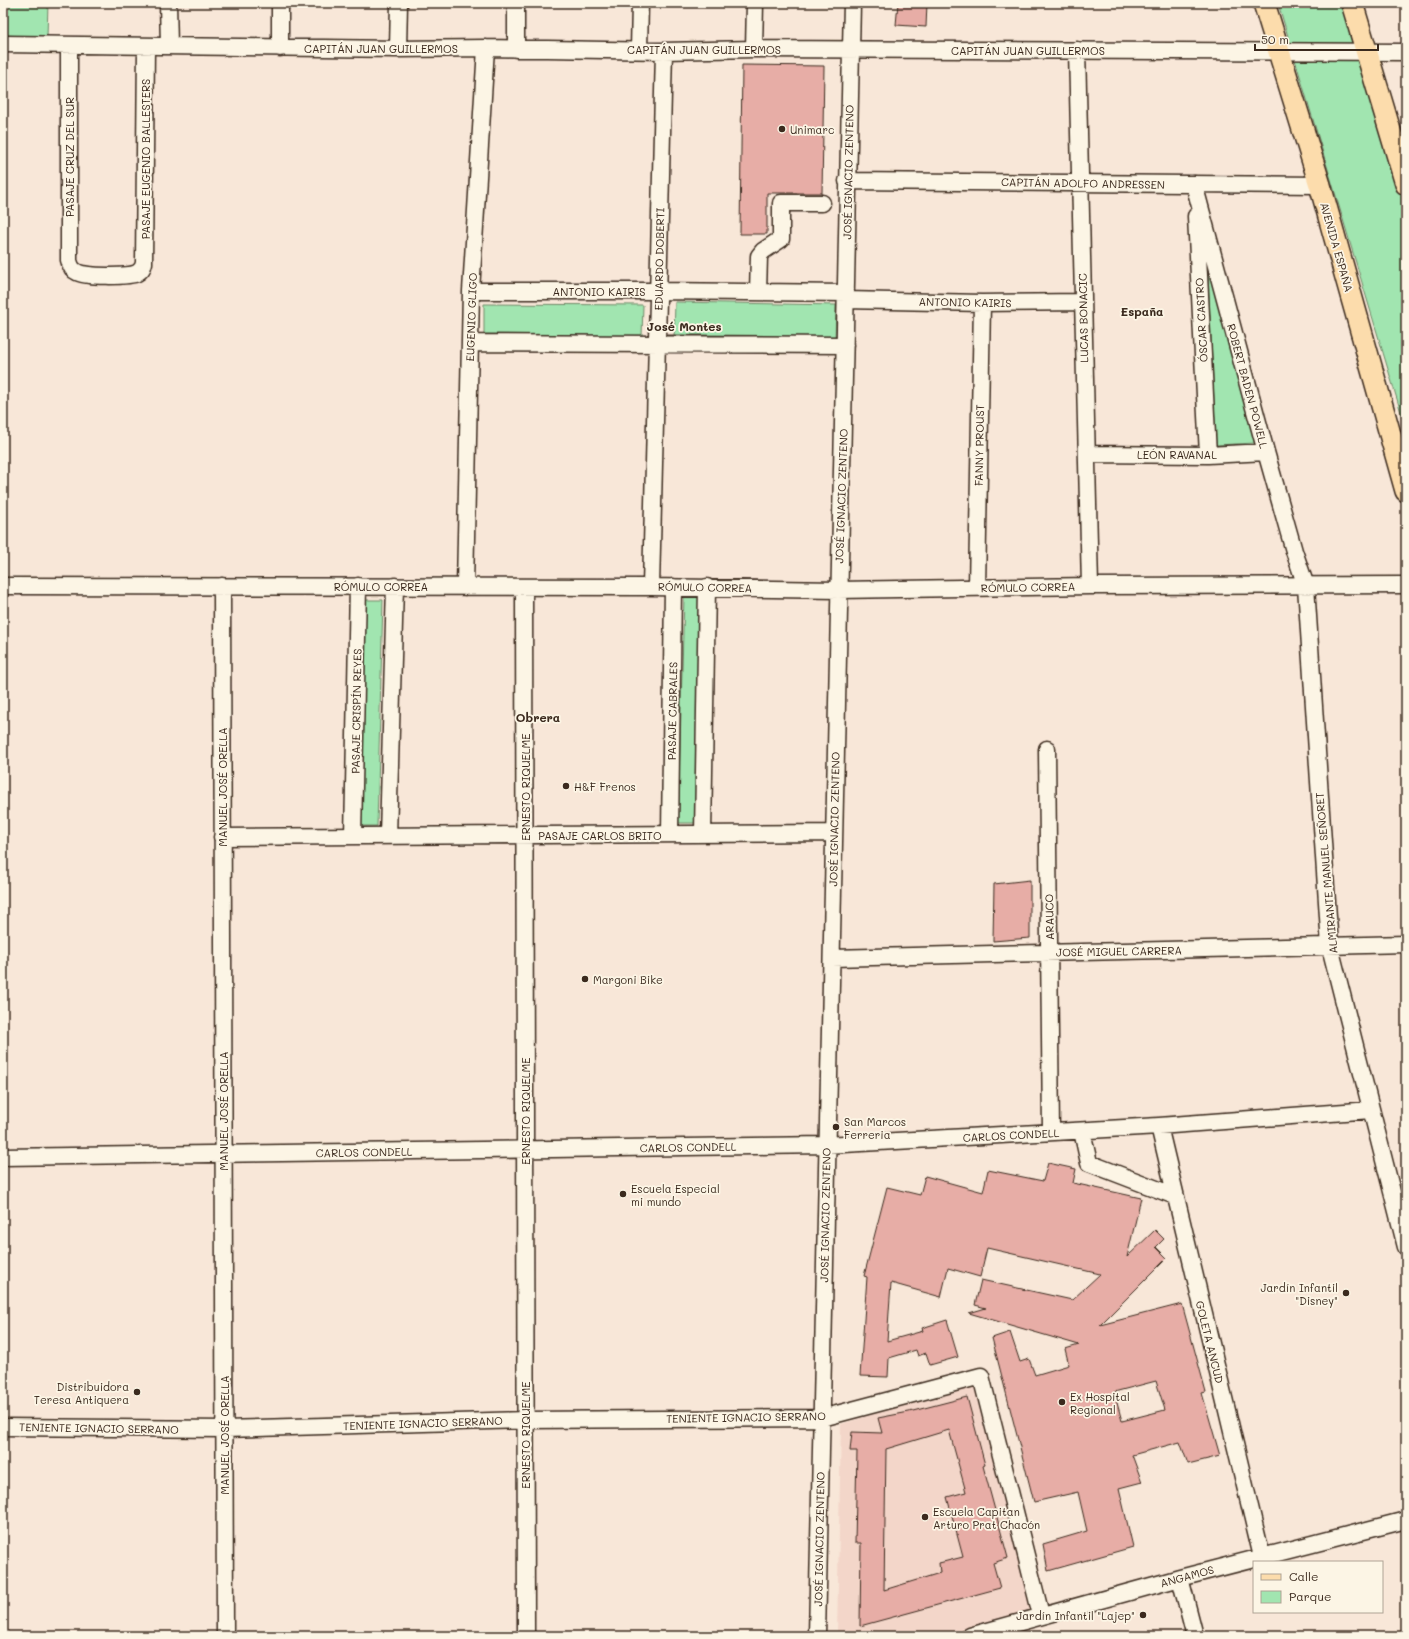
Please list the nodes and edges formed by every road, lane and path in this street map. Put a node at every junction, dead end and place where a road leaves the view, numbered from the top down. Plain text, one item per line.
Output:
1 (168, 3) edge
2 (280, 3) edge
3 (399, 3) edge
4 (516, 3) edge
5 (640, 3) edge
6 (755, 3) edge
7 (852, 3) edge
8 (1264, 3) edge
9 (1352, 3) edge
10 (3, 44) edge
11 (69, 45) junction
12 (146, 46) junction
13 (169, 46) junction
14 (280, 48) junction
15 (486, 48) junction
16 (398, 49) junction
17 (516, 49) junction
18 (754, 49) junction
19 (639, 50) junction
20 (851, 50) junction
21 (1077, 50) junction
22 (664, 51) junction
23 (1279, 51) junction
24 (1367, 52) junction
25 (1406, 52) edge
26 (847, 181) junction
27 (1080, 183) junction
28 (1194, 184) junction
29 (1406, 184) edge
30 (1320, 185) junction
31 (822, 203) dead end
32 (141, 270) joint
33 (471, 291) junction
34 (658, 291) junction
35 (758, 292) junction
36 (846, 297) junction
37 (1083, 302) junction
38 (982, 303) junction
39 (470, 343) junction
40 (657, 344) junction
41 (845, 345) junction
42 (1266, 452) junction
43 (1087, 454) junction
44 (1208, 454) junction
45 (1406, 491) edge
46 (1406, 585) edge
47 (3, 586) edge
48 (222, 586) junction
49 (358, 586) junction
50 (395, 586) junction
51 (1090, 586) junction
52 (1306, 586) junction
53 (465, 587) junction
54 (524, 587) junction
55 (651, 587) junction
56 (673, 587) junction
57 (707, 587) junction
58 (977, 588) junction
59 (838, 590) junction
60 (1046, 749) dead end
61 (834, 833) junction
62 (670, 834) junction
63 (703, 834) junction
64 (525, 835) junction
65 (353, 836) junction
66 (388, 836) junction
67 (222, 837) junction
68 (1406, 944) edge
69 (1330, 947) junction
70 (1049, 953) junction
71 (832, 958) junction
72 (1371, 1110) junction
73 (1159, 1126) junction
74 (1082, 1131) junction
75 (1051, 1132) junction
76 (826, 1145) junction
77 (525, 1148) junction
78 (223, 1154) junction
79 (3, 1157) edge
80 (1175, 1196) junction
81 (1406, 1248) edge
82 (822, 1418) junction
83 (525, 1420) junction
84 (3, 1427) edge
85 (224, 1429) junction
86 (1406, 1520) edge
87 (1262, 1557) junction
88 (1180, 1578) junction
89 (1041, 1615) junction
90 (225, 1636) edge
91 (526, 1636) edge
92 (817, 1636) edge
93 (970, 1636) edge
94 (1195, 1636) edge

1 - 13 street
2 - 14 street
3 - 16 street
4 - 17 street
5 - 19 street
6 - 18 street
7 - 20 street, JOSÉ IGNACIO ZENTENO
8 - 23 main road, AVENIDA ESPAÑA
9 - 24 main road
10 - 11 street, CAPITÁN JUAN GUILLERMOS
11 - 12 street, CAPITÁN JUAN GUILLERMOS
11 - 32 street, PASAJE CRUZ DEL SUR
12 - 13 street, CAPITÁN JUAN GUILLERMOS
12 - 32 street, PASAJE EUGENIO BALLESTERS
13 - 14 street, CAPITÁN JUAN GUILLERMOS
14 - 16 street, CAPITÁN JUAN GUILLERMOS
15 - 16 street, CAPITÁN JUAN GUILLERMOS
15 - 17 street, CAPITÁN JUAN GUILLERMOS
15 - 33 street, EUGENIO GLIGO
17 - 19 street, CAPITÁN JUAN GUILLERMOS
18 - 20 street, CAPITÁN JUAN GUILLERMOS
18 - 22 street, CAPITÁN JUAN GUILLERMOS
19 - 22 street, CAPITÁN JUAN GUILLERMOS
20 - 21 street, CAPITÁN JUAN GUILLERMOS
20 - 26 street, JOSÉ IGNACIO ZENTENO
21 - 23 street, CAPITÁN JUAN GUILLERMOS
21 - 27 street, LUCAS BONACIC
22 - 34 street, EDUARDO DOBERTI
23 - 24 street, CAPITÁN JUAN GUILLERMOS
23 - 30 main road, AVENIDA ESPAÑA
24 - 25 street, CAPITÁN JUAN GUILLERMOS
24 - 29 main road
26 - 27 street, CAPITÁN ADOLFO ANDRESSEN
26 - 36 street, JOSÉ IGNACIO ZENTENO
27 - 28 street, CAPITÁN ADOLFO ANDRESSEN
27 - 37 street, LUCAS BONACIC
28 - 30 street, CAPITÁN ADOLFO ANDRESSEN
28 - 42 street, ROBERT BADEN POWELL
28 - 44 street, ÓSCAR CASTRO
30 - 45 main road, AVENIDA ESPAÑA
31 - 35 street
33 - 34 street, ANTONIO KAIRIS
33 - 39 street, EUGENIO GLIGO
34 - 35 street, ANTONIO KAIRIS
34 - 40 street, EDUARDO DOBERTI
35 - 36 street, ANTONIO KAIRIS
36 - 38 street, ANTONIO KAIRIS
36 - 41 street, JOSÉ IGNACIO ZENTENO
37 - 38 street, ANTONIO KAIRIS
37 - 43 street, LUCAS BONACIC
38 - 58 street, FANNY PROUST
39 - 40 street
39 - 53 street, EUGENIO GLIGO
40 - 41 street
40 - 55 street, EDUARDO DOBERTI
41 - 59 street, JOSÉ IGNACIO ZENTENO
42 - 44 street, LEÓN RAVANAL
42 - 52 street, ROBERT BADEN POWELL
43 - 44 street, LEÓN RAVANAL
43 - 51 street, LUCAS BONACIC
46 - 52 street, RÓMULO CORREA
47 - 48 street, RÓMULO CORREA
48 - 49 street, RÓMULO CORREA
48 - 67 street, MANUEL JOSÉ ORELLA
49 - 50 street, RÓMULO CORREA
49 - 65 street, PASAJE CRISPÍN REYES
50 - 53 street, RÓMULO CORREA
50 - 66 street
51 - 52 street, RÓMULO CORREA
51 - 58 street, RÓMULO CORREA
52 - 69 street, ALMIRANTE MANUEL SEÑORET
53 - 54 street, RÓMULO CORREA
54 - 55 street, RÓMULO CORREA
54 - 64 street, ERNESTO RIQUELME
55 - 56 street, RÓMULO CORREA
56 - 57 street, RÓMULO CORREA
56 - 62 street, PASAJE CABRALES
57 - 59 street, RÓMULO CORREA
57 - 63 street
58 - 59 street, RÓMULO CORREA
59 - 61 street, JOSÉ IGNACIO ZENTENO
60 - 70 street, ARAUCO
61 - 63 street, PASAJE CARLOS BRITO
61 - 71 street, JOSÉ IGNACIO ZENTENO
62 - 63 street, PASAJE CARLOS BRITO
62 - 64 street, PASAJE CARLOS BRITO
64 - 66 street, PASAJE CARLOS BRITO
64 - 77 street, ERNESTO RIQUELME
65 - 66 street, PASAJE CARLOS BRITO
65 - 67 street, PASAJE CARLOS BRITO
67 - 78 street, MANUEL JOSÉ ORELLA
68 - 69 street, JOSÉ MIGUEL CARRERA
69 - 70 street, JOSÉ MIGUEL CARRERA
69 - 72 street, ALMIRANTE MANUEL SEÑORET
70 - 71 street, JOSÉ MIGUEL CARRERA
70 - 75 street, ARAUCO
71 - 76 street, JOSÉ IGNACIO ZENTENO
72 - 73 street, CARLOS CONDELL
72 - 81 street, ALMIRANTE MANUEL SEÑORET
73 - 74 street, CARLOS CONDELL
73 - 80 street, GOLETA ANCUD
74 - 75 street, CARLOS CONDELL
74 - 80 street
75 - 76 street, CARLOS CONDELL
76 - 77 street, CARLOS CONDELL
76 - 82 street, JOSÉ IGNACIO ZENTENO
77 - 78 street, CARLOS CONDELL
77 - 83 street, ERNESTO RIQUELME
78 - 79 street, CARLOS CONDELL
78 - 85 street, MANUEL JOSÉ ORELLA
80 - 87 street, GOLETA ANCUD
82 - 83 street, TENIENTE IGNACIO SERRANO
82 - 89 street, TENIENTE IGNACIO SERRANO
82 - 92 street, JOSÉ IGNACIO ZENTENO
83 - 85 street, TENIENTE IGNACIO SERRANO
83 - 91 street, ERNESTO RIQUELME
84 - 85 street, TENIENTE IGNACIO SERRANO
85 - 90 street, MANUEL JOSÉ ORELLA
86 - 87 street, ANGAMOS
87 - 88 street, ANGAMOS
88 - 89 street, ANGAMOS
88 - 94 street
89 - 93 street, ANGAMOS

